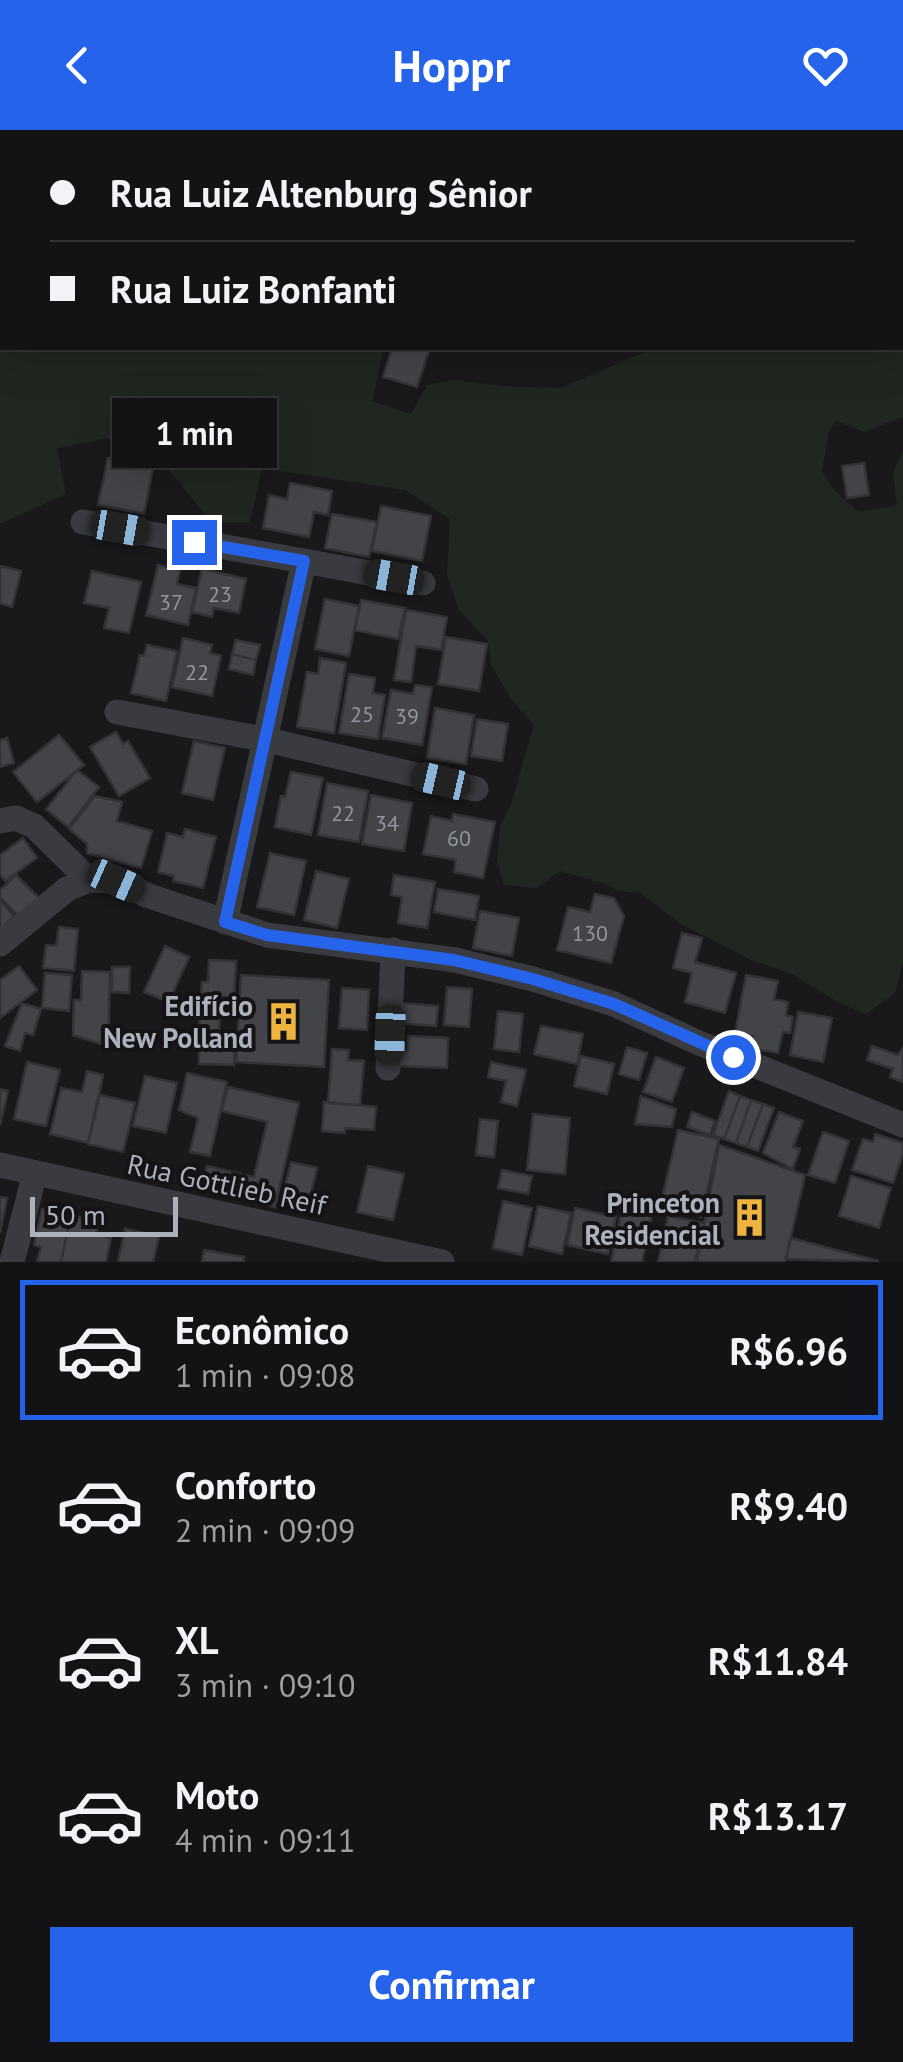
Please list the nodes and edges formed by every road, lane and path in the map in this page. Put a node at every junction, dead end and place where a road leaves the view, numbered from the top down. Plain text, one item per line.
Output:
1 (83, 522) dead end
2 (304, 561) junction
3 (423, 583) dead end
4 (117, 712) dead end
5 (263, 740) junction
6 (476, 789) dead end
7 (0, 822) edge
8 (89, 880) junction
9 (225, 922) junction
10 (0, 944) edge
11 (393, 950) junction
12 (388, 1068) dead end
13 (903, 1126) edge
14 (0, 1165) edge
15 (35, 1173) junction
16 (12, 1262) edge
17 (442, 1262) edge

1 - 2 street
2 - 3 street
2 - 5 street
4 - 5 street
5 - 6 street
5 - 9 street
7 - 8 street
8 - 9 street
8 - 10 street
9 - 11 street
11 - 12 street
11 - 13 street
14 - 15 street, Rua Gottlieb Reif
15 - 16 street
15 - 17 street, Rua Gottlieb Reif

